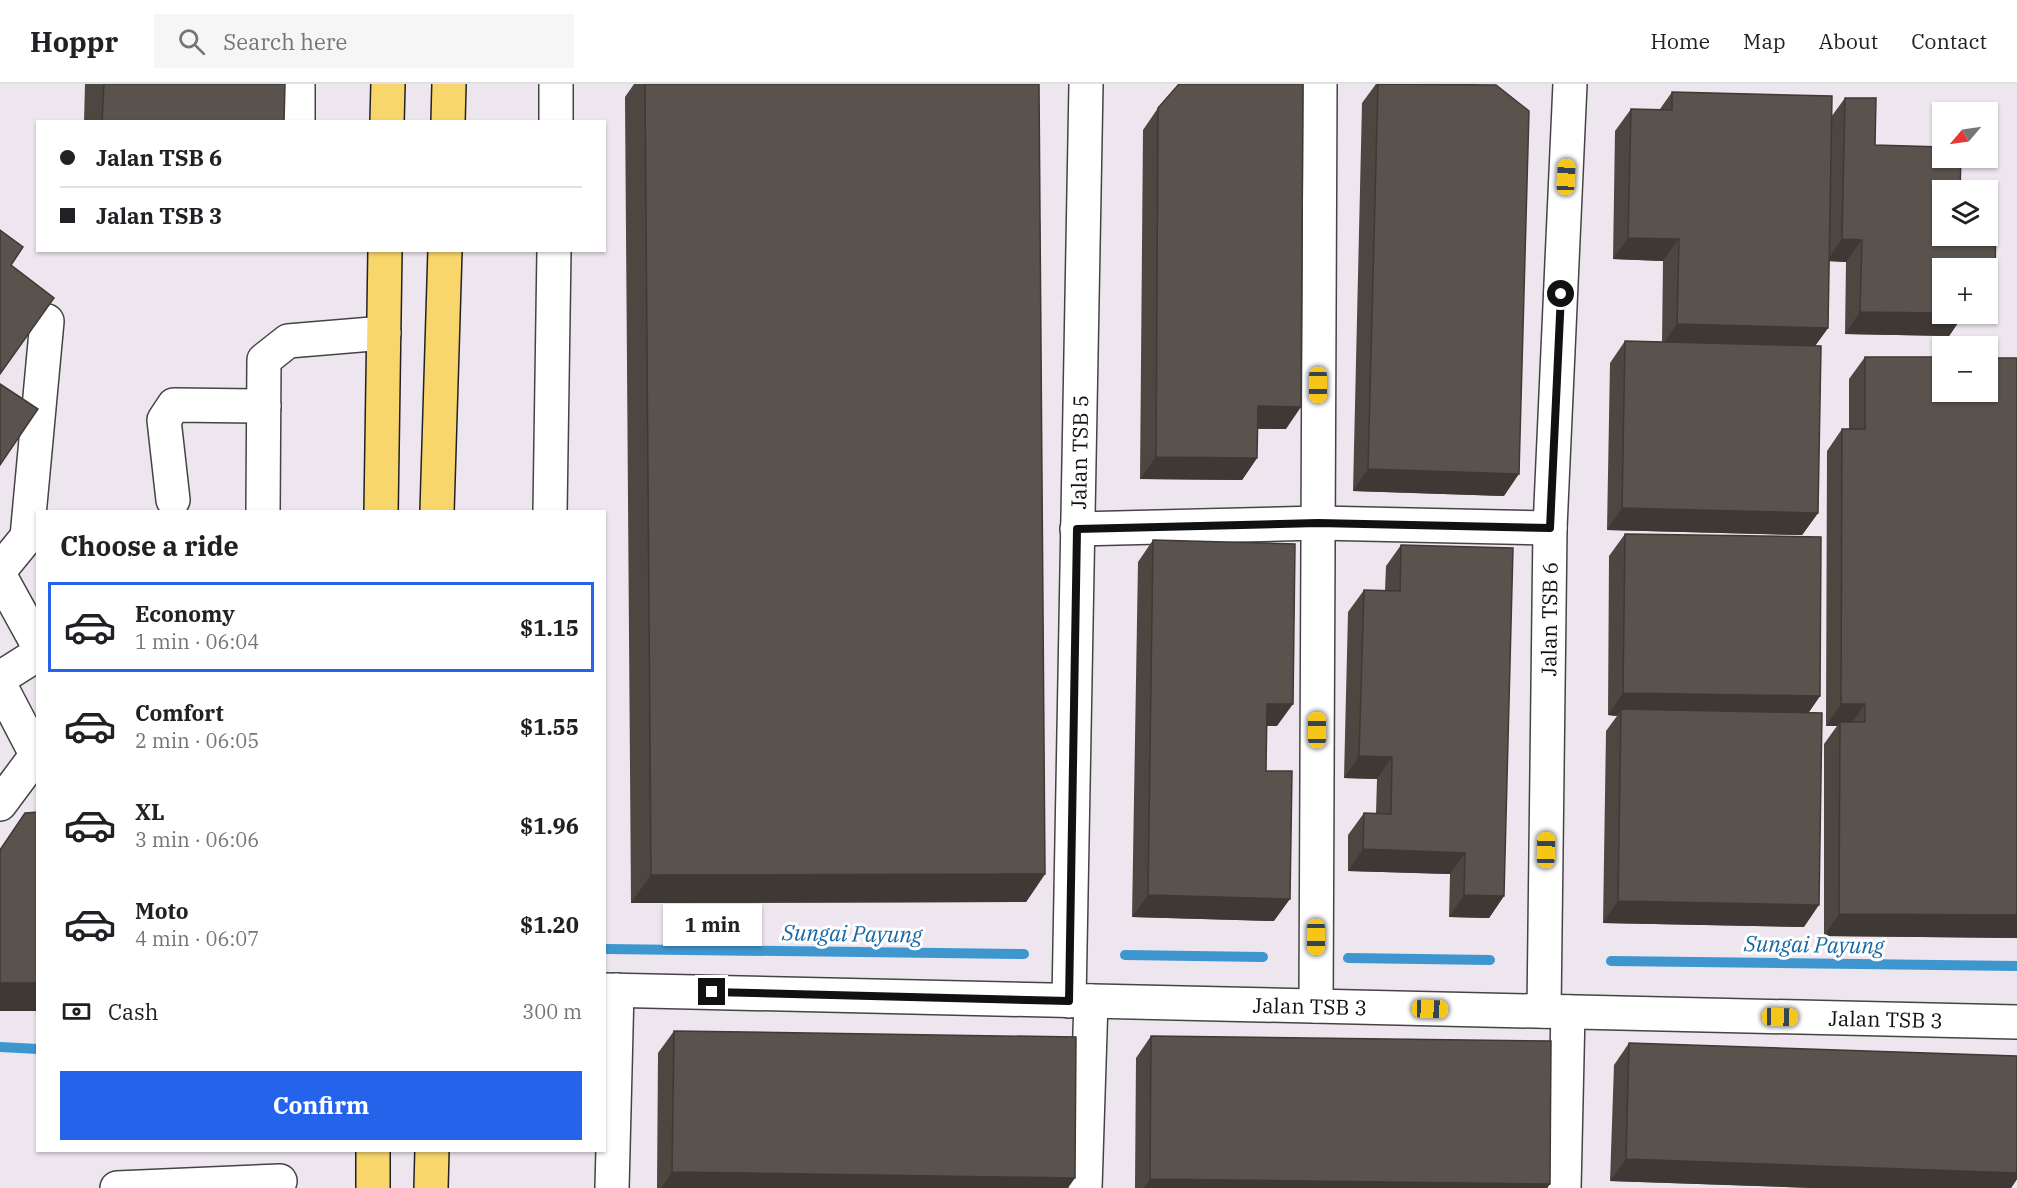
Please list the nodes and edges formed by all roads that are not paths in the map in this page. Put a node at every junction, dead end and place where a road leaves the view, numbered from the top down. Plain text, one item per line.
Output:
1 (298, 84) edge
2 (388, 84) edge
3 (449, 84) edge
4 (556, 84) edge
5 (1086, 84) edge
6 (1320, 84) edge
7 (1570, 84) edge
8 (298, 120) edge
9 (387, 120) edge
10 (448, 120) edge
11 (556, 120) edge
12 (385, 252) edge
13 (445, 252) edge
14 (554, 252) edge
15 (47, 321) edge
16 (384, 333) junction
17 (264, 406) junction
18 (173, 500) dead end
19 (263, 510) edge
20 (381, 510) edge
21 (437, 510) edge
22 (550, 510) edge
23 (1318, 523) junction
24 (1550, 528) junction
25 (1077, 529) junction
26 (0, 570) edge
27 (0, 576) edge
28 (36, 641) edge
29 (36, 655) edge
30 (0, 678) edge
31 (0, 685) edge
32 (36, 752) edge
33 (36, 755) edge
34 (0, 804) edge
35 (611, 990) edge
36 (1080, 1001) junction
37 (1316, 1006) junction
38 (1556, 1012) junction
39 (2017, 1022) edge
40 (374, 1152) edge
41 (432, 1152) edge
42 (280, 1181) dead end
43 (189, 1186) edge
44 (117, 1188) edge
45 (373, 1188) edge
46 (431, 1188) edge
47 (612, 1188) edge
48 (1085, 1188) edge
49 (1564, 1188) edge

1 - 8 street
2 - 9 main road
3 - 10 main road
4 - 11 street
5 - 25 street, Jalan TSB 5
6 - 23 street
7 - 24 street, Jalan TSB 6
12 - 16 main road
13 - 21 main road
14 - 22 street
15 - 26 street
16 - 17 street
16 - 20 main road
17 - 18 street
17 - 19 street
23 - 24 street
23 - 25 street
23 - 37 street
24 - 38 street, Jalan TSB 6
25 - 36 street, Jalan TSB 5
27 - 28 street
29 - 30 street
31 - 32 street
33 - 34 street
35 - 36 street, Jalan TSB 3
35 - 47 street
36 - 37 street, Jalan TSB 3
36 - 48 street, Jalan TSB 5
37 - 38 street, Jalan TSB 3
38 - 39 street, Jalan TSB 3
38 - 49 street, Jalan TSB 6
40 - 45 main road
41 - 46 main road
42 - 43 street
43 - 44 street

